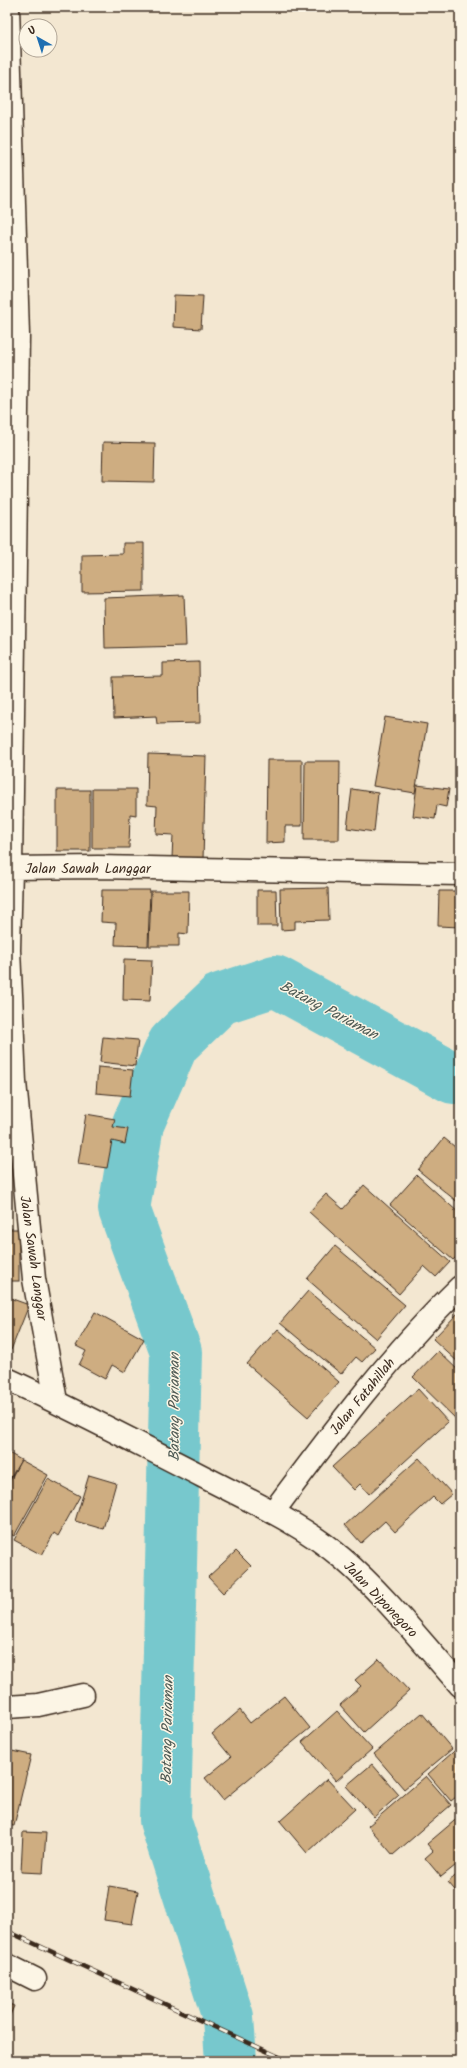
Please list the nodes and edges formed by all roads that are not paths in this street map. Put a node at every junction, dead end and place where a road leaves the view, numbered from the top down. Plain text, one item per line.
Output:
1 (8, 7) edge
2 (11, 868) junction
3 (460, 874) edge
4 (460, 1286) edge
5 (7, 1379) edge
6 (56, 1401) junction
7 (273, 1512) junction
8 (460, 1685) edge
9 (83, 1695) dead end
10 (7, 1707) edge
11 (7, 1965) edge
12 (35, 1979) dead end

1 - 2 street
2 - 3 street, Jalan Sawah Langgar
2 - 6 street, Jalan Sawah Langgar
4 - 7 street, Jalan Fatahillah
5 - 6 street, Jalan Diponegoro
6 - 7 street, Jalan Diponegoro
7 - 8 street, Jalan Diponegoro
9 - 10 street
11 - 12 street

